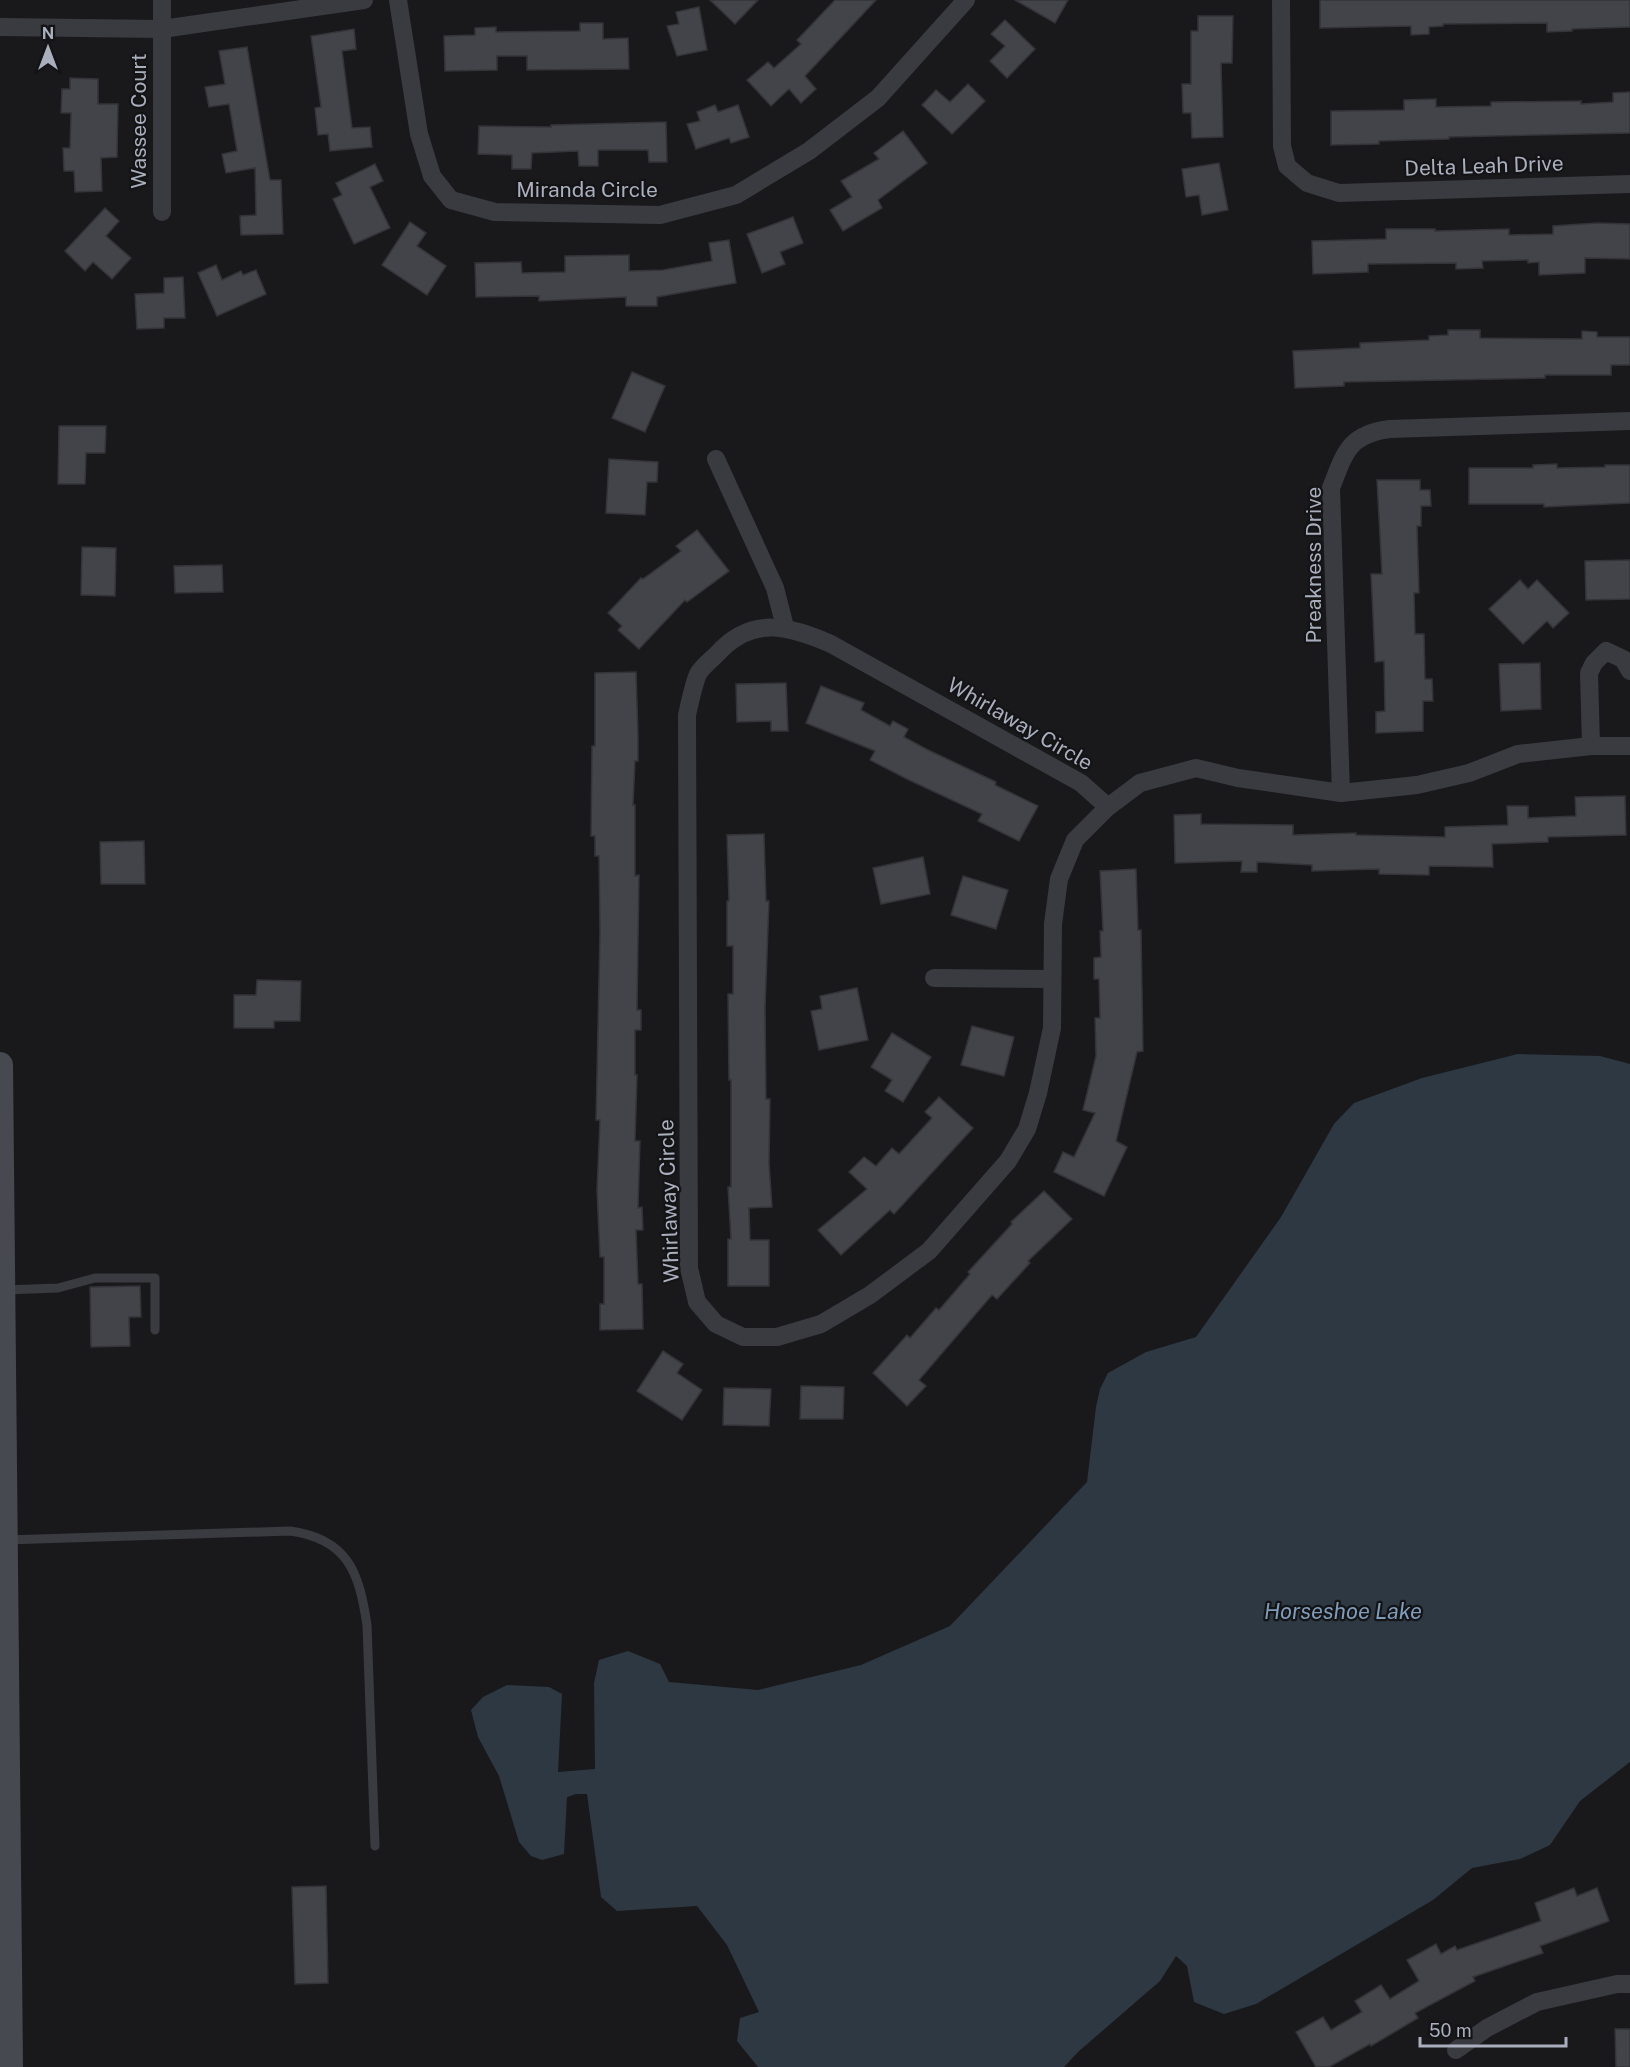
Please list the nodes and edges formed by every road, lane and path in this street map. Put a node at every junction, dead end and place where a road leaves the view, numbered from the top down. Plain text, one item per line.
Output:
1 (162, 0) edge
2 (364, 0) edge
3 (398, 0) edge
4 (966, 0) edge
5 (1281, 0) edge
6 (0, 27) edge
7 (162, 29) junction
8 (1630, 184) edge
9 (162, 212) dead end
10 (1630, 421) edge
11 (716, 459) dead end
12 (784, 627) junction
13 (1630, 671) edge
14 (1591, 746) junction
15 (1630, 746) edge
16 (1341, 793) junction
17 (1108, 807) junction
18 (934, 978) dead end
19 (1052, 979) junction
20 (0, 1065) edge
21 (2, 1290) junction
22 (155, 1330) dead end
23 (2, 1540) edge
24 (3, 1798) edge
25 (375, 1846) dead end
26 (1630, 1984) edge
27 (1456, 2050) dead end
28 (10, 2067) edge

1 - 7 street, Wassee Court
2 - 7 street
3 - 4 street, Miranda Circle
5 - 8 street, Delta Leah Drive
6 - 7 street
7 - 9 street, Wassee Court
10 - 16 street, Preakness Drive
11 - 12 street
12 - 17 street, Whirlaway Circle
12 - 19 street, Whirlaway Circle
13 - 14 street
14 - 15 street
14 - 16 street
16 - 17 street
17 - 19 street, Whirlaway Circle
18 - 19 street
20 - 21 street
21 - 22 lane
21 - 23 street
23 - 24 street
23 - 25 lane
24 - 28 street
26 - 27 street

